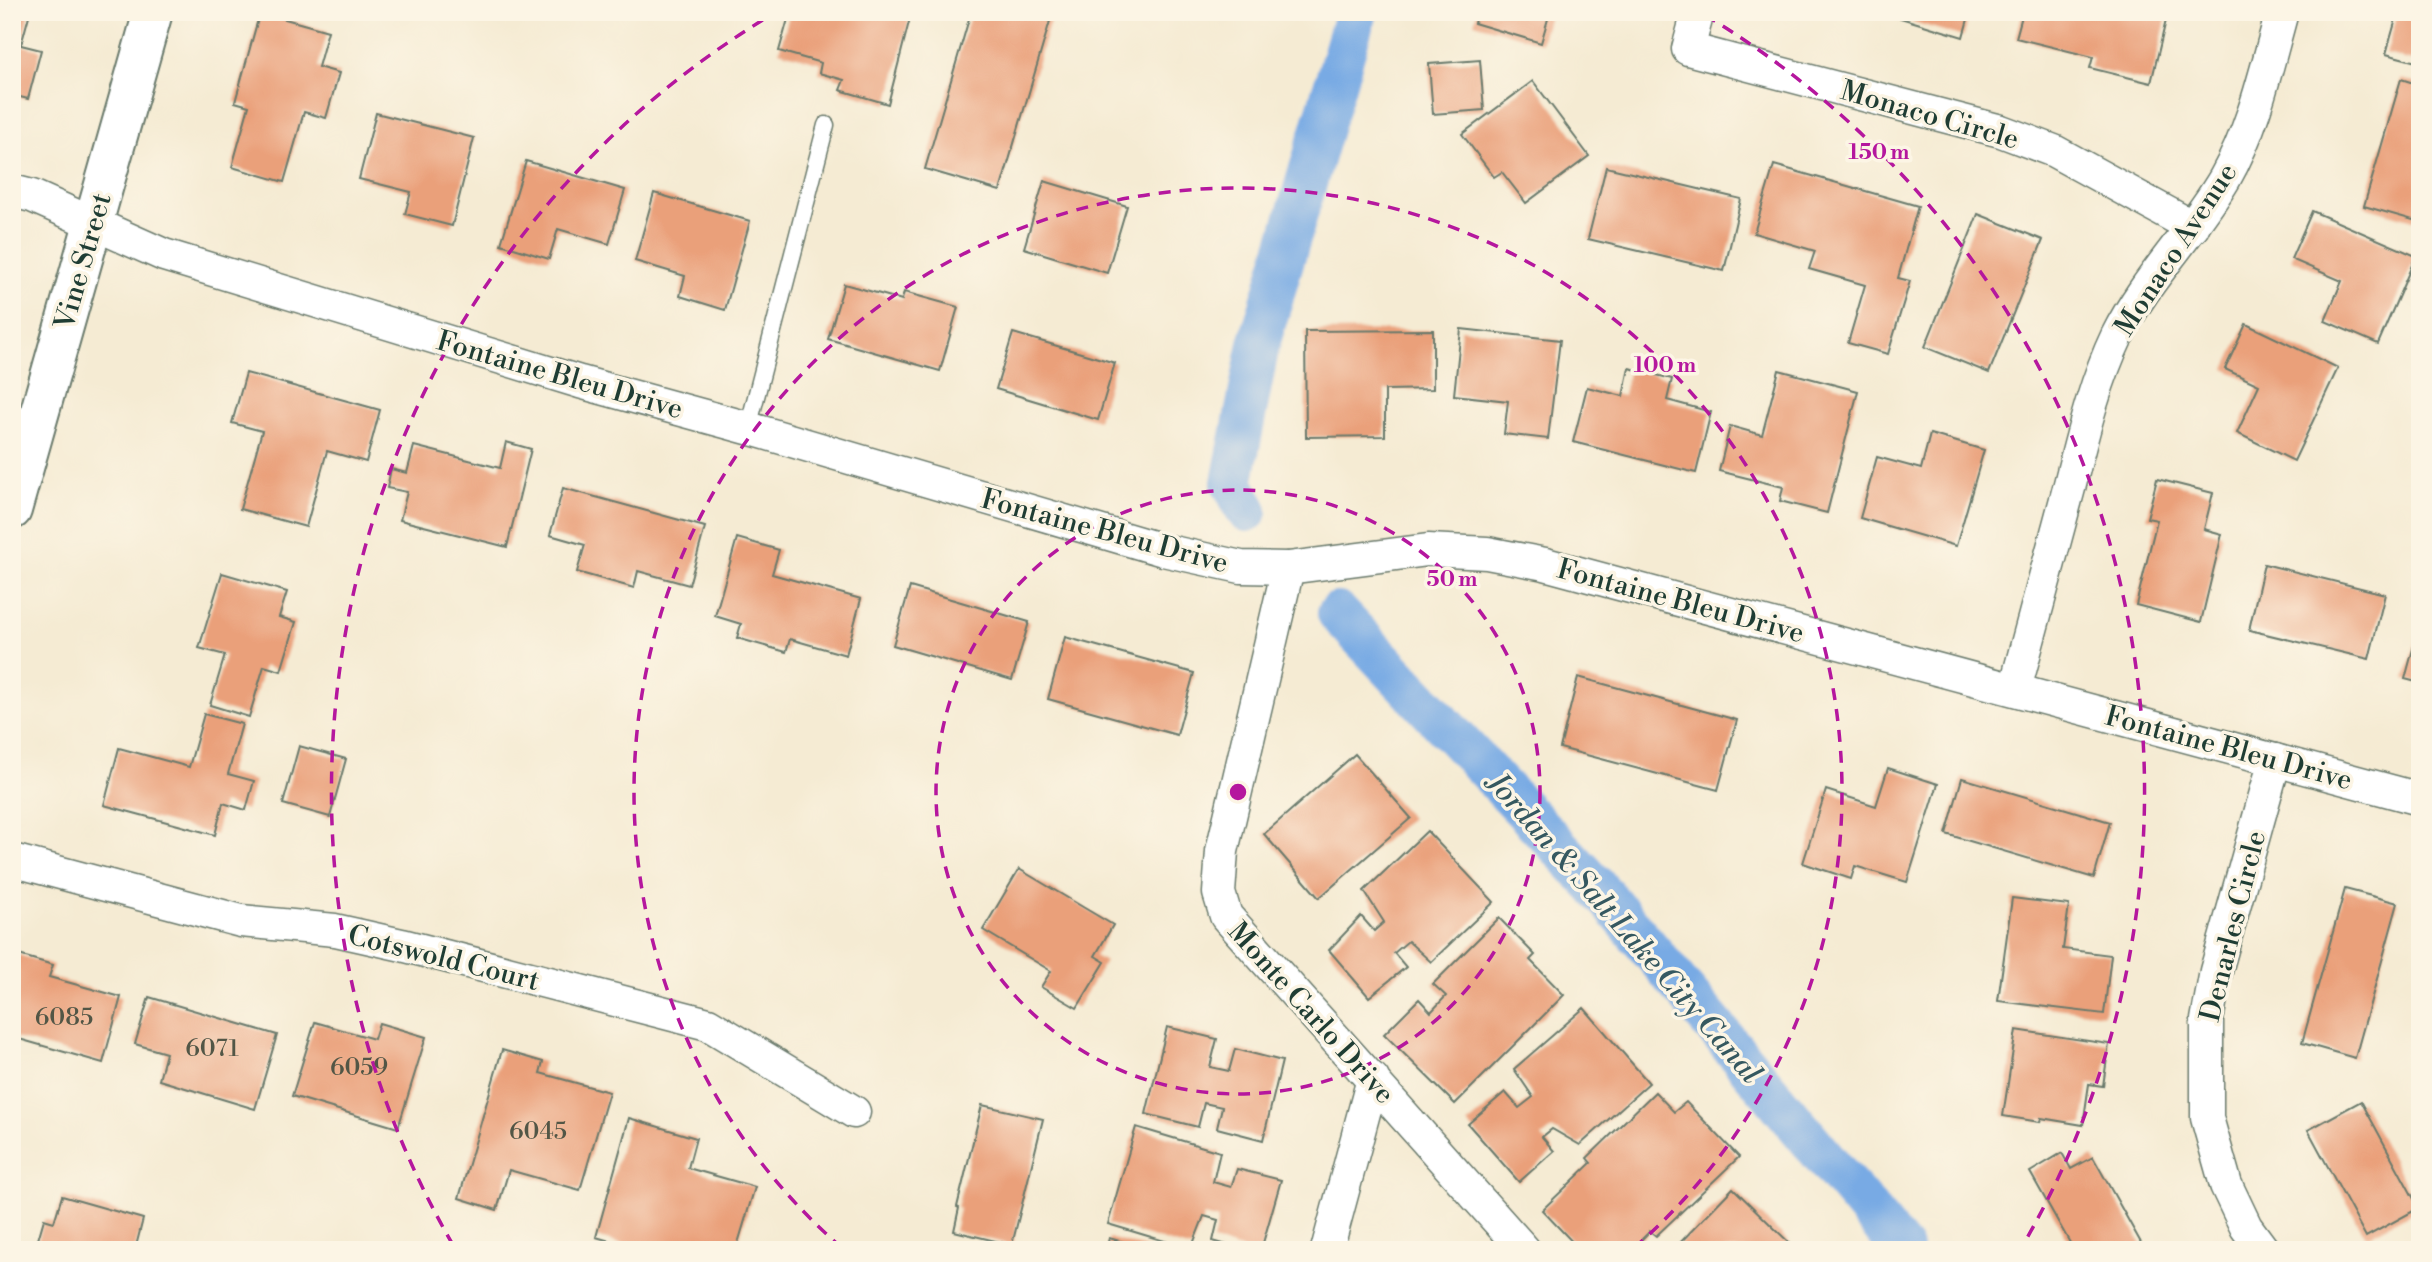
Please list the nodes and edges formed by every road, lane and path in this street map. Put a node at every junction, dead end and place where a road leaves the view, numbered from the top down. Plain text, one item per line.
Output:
1 (153, 12) edge
2 (1698, 12) edge
3 (2282, 12) edge
4 (826, 125) dead end
5 (12, 191) edge
6 (93, 222) junction
7 (2193, 227) junction
8 (748, 428) junction
9 (12, 510) edge
10 (1288, 568) junction
11 (2015, 688) junction
12 (2275, 760) junction
13 (2420, 799) edge
14 (12, 860) edge
15 (1373, 1079) junction
16 (854, 1112) dead end
17 (1327, 1250) edge
18 (1524, 1250) edge
19 (2263, 1250) edge

1 - 6 street, Vine Street
2 - 7 street, Monaco Circle
3 - 7 street, Monaco Avenue
4 - 8 lane
5 - 6 street, Fontaine Bleu Drive
6 - 8 street, Fontaine Bleu Drive
6 - 9 street, Vine Street
7 - 11 street, Monaco Avenue
8 - 10 street, Fontaine Bleu Drive
10 - 11 street, Fontaine Bleu Drive
10 - 15 street, Monte Carlo Drive
11 - 12 street, Fontaine Bleu Drive
12 - 13 street, Fontaine Bleu Drive
12 - 19 street, Denarles Circle
14 - 16 street, Cotswold Court
15 - 17 street
15 - 18 street, Monte Carlo Drive

